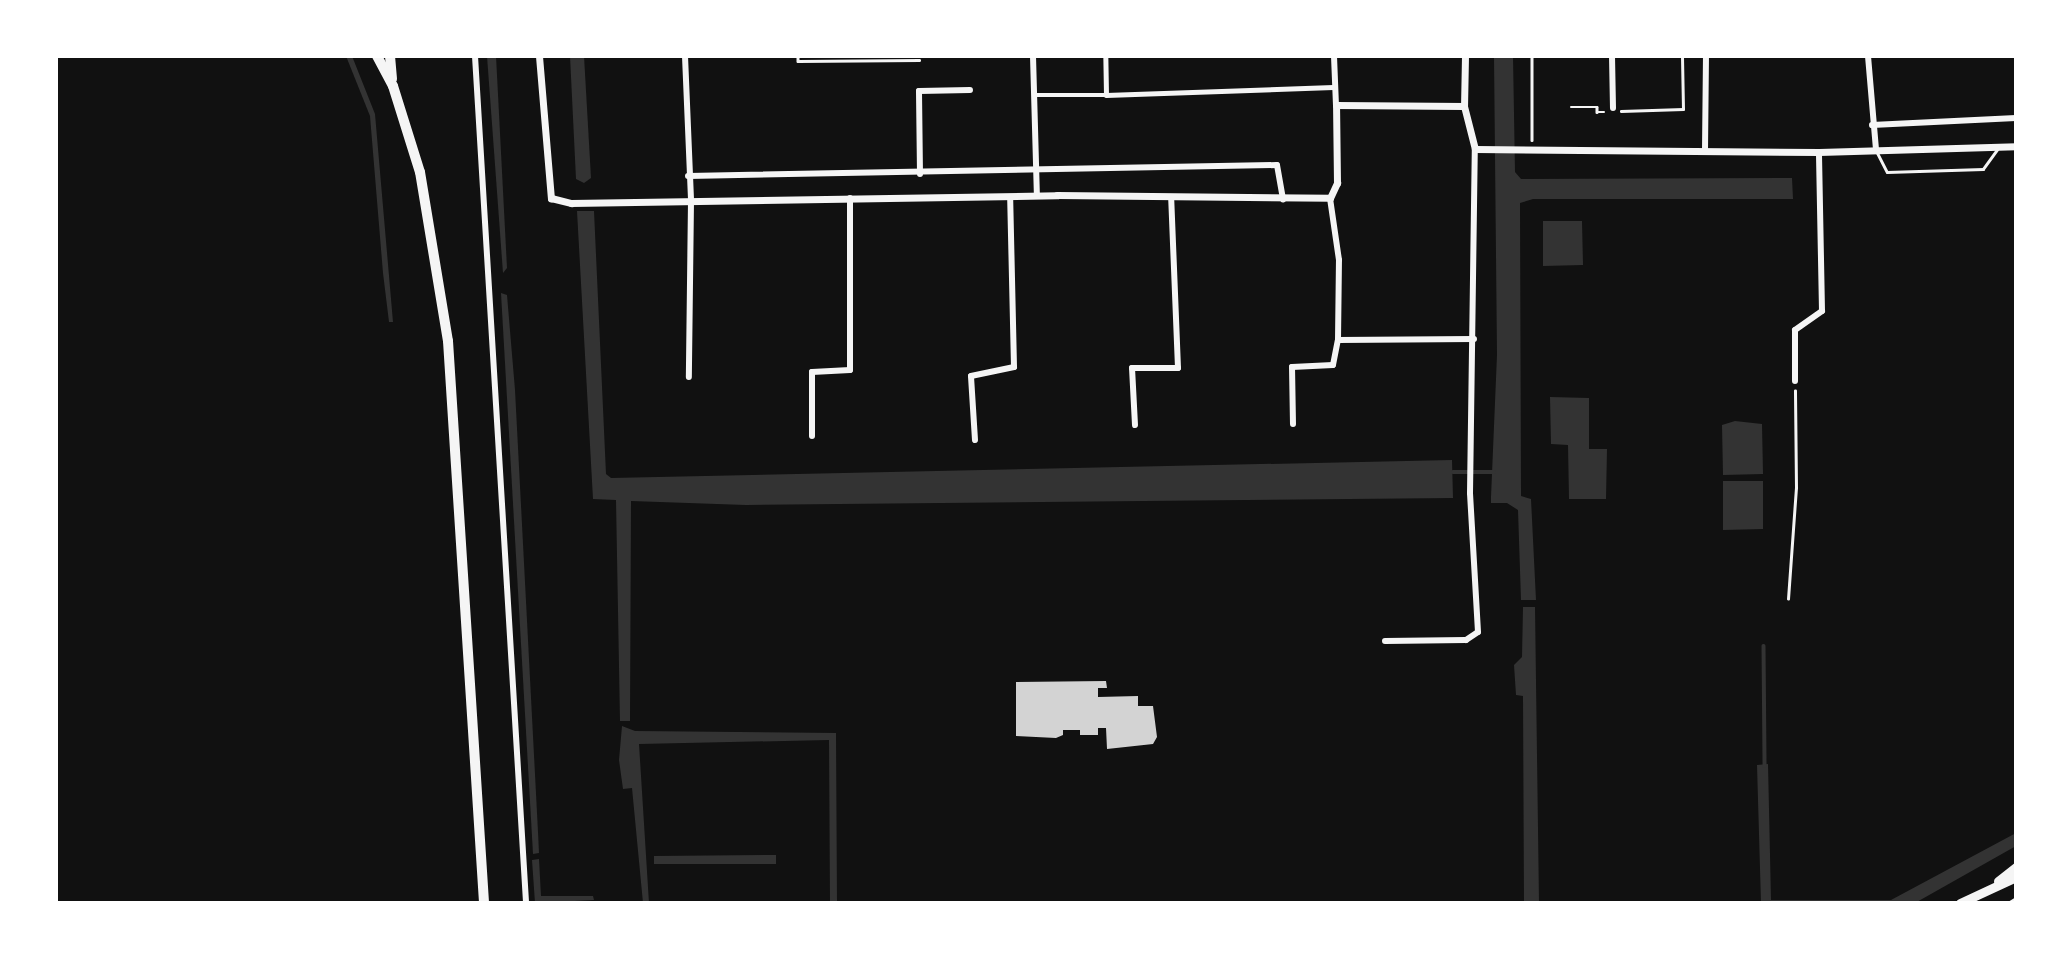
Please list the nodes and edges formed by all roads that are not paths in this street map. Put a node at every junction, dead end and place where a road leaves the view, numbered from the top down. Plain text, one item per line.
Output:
1 (377, 56) edge
2 (390, 56) edge
3 (475, 56) edge
4 (539, 56) edge
5 (685, 56) edge
6 (1032, 56) edge
7 (1105, 56) edge
8 (1334, 56) edge
9 (1465, 56) edge
10 (1612, 56) edge
11 (1706, 56) edge
12 (1868, 56) edge
13 (393, 86) junction
14 (1333, 87) junction
15 (970, 90) dead end
16 (1035, 95) junction
17 (1106, 95) junction
18 (1336, 105) junction
19 (1464, 106) junction
20 (1613, 108) dead end
21 (2016, 118) edge
22 (1872, 125) junction
23 (2016, 146) edge
24 (1999, 147) junction
25 (1475, 149) junction
26 (1876, 149) junction
27 (1705, 150) junction
28 (1819, 152) junction
29 (1037, 169) junction
30 (920, 174) junction
31 (688, 176) junction
32 (1037, 196) junction
33 (1010, 197) junction
34 (1171, 197) junction
35 (850, 198) junction
36 (1283, 198) junction
37 (1330, 198) junction
38 (691, 201) junction
39 (1474, 339) junction
40 (1338, 340) junction
41 (689, 377) dead end
42 (1795, 381) road end
43 (1293, 424) dead end
44 (1135, 425) dead end
45 (813, 436) dead end
46 (975, 440) dead end
47 (1385, 641) dead end
48 (2016, 867) edge
49 (2016, 877) edge
50 (1992, 886) junction
51 (2016, 898) edge
52 (484, 903) edge
53 (526, 903) edge
54 (1960, 903) edge
55 (2008, 903) edge

1 - 13 main road
2 - 13 main road
3 - 53 street
4 - 38 street
5 - 31 street
6 - 16 street
7 - 17 street
8 - 14 street
9 - 19 street
10 - 20 street
11 - 27 street
12 - 22 street
13 - 52 main road
14 - 17 street
14 - 18 street
15 - 30 street
16 - 17 street
16 - 29 street
18 - 19 street
18 - 37 street
19 - 25 street
21 - 22 street
22 - 26 street
23 - 24 street
24 - 26 street
24 - 26 lane
25 - 27 street
25 - 39 street
26 - 28 street
27 - 28 street
28 - 42 street
29 - 30 street
29 - 32 street
29 - 36 street
30 - 31 street
31 - 38 street
32 - 33 street
32 - 34 street
33 - 35 street
33 - 46 street
34 - 36 street
34 - 44 street
35 - 38 street
35 - 45 street
36 - 37 street
37 - 40 street
38 - 41 street
39 - 40 street
39 - 47 street
40 - 43 street
48 - 50 main road
49 - 50 main road
50 - 54 main road
51 - 55 lane

